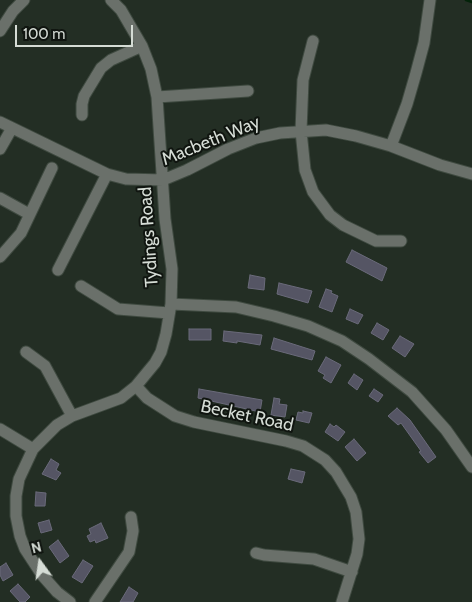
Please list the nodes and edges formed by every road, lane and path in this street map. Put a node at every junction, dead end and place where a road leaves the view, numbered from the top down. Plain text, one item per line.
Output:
1 (24, 0) edge
2 (112, 0) edge
3 (430, 0) edge
4 (0, 31) edge
5 (313, 41) dead end
6 (142, 46) junction
7 (248, 91) dead end
8 (157, 97) junction
9 (82, 115) dead end
10 (0, 122) edge
11 (12, 128) junction
12 (301, 131) junction
13 (391, 146) junction
14 (0, 149) edge
15 (52, 168) dead end
16 (107, 174) junction
17 (472, 174) edge
18 (163, 180) junction
19 (0, 198) edge
20 (30, 214) junction
21 (401, 241) dead end
22 (0, 257) edge
23 (58, 270) dead end
24 (81, 286) dead end
25 (170, 308) junction
26 (26, 352) dead end
27 (136, 386) junction
28 (72, 416) junction
29 (0, 428) edge
30 (33, 449) junction
31 (472, 467) edge
32 (132, 517) dead end
33 (256, 553) dead end
34 (352, 572) junction
35 (70, 602) edge
36 (96, 602) edge
37 (342, 602) edge

1 - 4 street
2 - 6 street, Tydings Road
3 - 13 street
5 - 12 street
6 - 8 street, Tydings Road
6 - 9 street
7 - 8 street
8 - 18 street, Tydings Road
10 - 11 street, Macbeth Way
11 - 14 street
11 - 16 street, Macbeth Way
12 - 13 street, Macbeth Way
12 - 18 street, Macbeth Way
12 - 21 street
13 - 17 street, Macbeth Way
15 - 20 street
16 - 18 street, Macbeth Way
16 - 23 street
18 - 25 street, Tydings Road
19 - 20 street
20 - 22 street
24 - 25 street
25 - 27 street, Tydings Road
25 - 31 street, Tydings Road
26 - 28 street
27 - 28 street, Tydings Road
27 - 34 street, Becket Road
28 - 30 street, Tydings Road
29 - 30 street
30 - 35 street, Tydings Road
32 - 36 street
33 - 34 street
34 - 37 street, Becket Road

